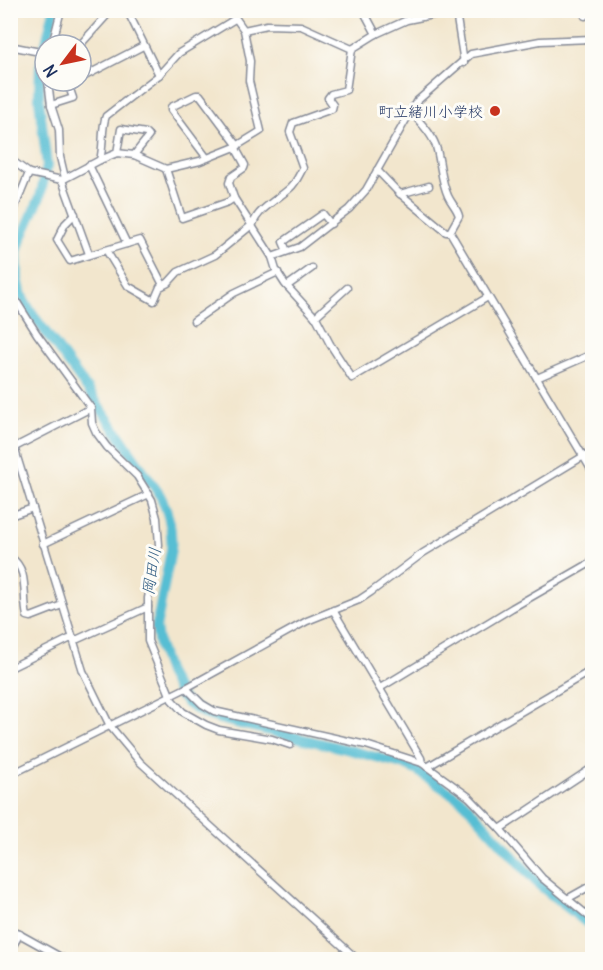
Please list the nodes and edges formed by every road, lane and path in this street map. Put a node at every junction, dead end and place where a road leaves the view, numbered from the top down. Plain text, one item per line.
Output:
1 (61, 10) edge
2 (115, 10) edge
3 (127, 10) edge
4 (230, 10) edge
5 (363, 10) edge
6 (583, 10) edge
7 (447, 11) edge
8 (459, 11) edge
9 (592, 12) edge
10 (235, 19) junction
11 (244, 30) junction
12 (55, 33) edge
13 (91, 33) edge
14 (376, 34) junction
15 (592, 39) edge
16 (10, 46) edge
17 (143, 46) junction
18 (352, 49) junction
19 (33, 51) edge
20 (464, 63) junction
21 (93, 72) edge
22 (159, 75) junction
23 (50, 93) edge
24 (72, 93) edge
25 (51, 105) junction
26 (411, 112) junction
27 (236, 147) junction
28 (117, 153) junction
29 (134, 155) junction
30 (207, 158) junction
31 (10, 159) edge
32 (100, 160) junction
33 (90, 165) junction
34 (166, 169) junction
35 (377, 170) junction
36 (29, 173) junction
37 (61, 179) junction
38 (429, 186) dead end
39 (400, 194) junction
40 (234, 198) junction
41 (75, 214) junction
42 (10, 219) edge
43 (253, 224) junction
44 (332, 224) junction
45 (449, 232) dead end
46 (128, 244) junction
47 (106, 250) junction
48 (287, 251) junction
49 (89, 254) junction
50 (272, 257) junction
51 (312, 268) dead end
52 (278, 272) junction
53 (10, 285) edge
54 (163, 285) junction
55 (287, 286) junction
56 (347, 288) dead end
57 (488, 297) junction
58 (315, 317) junction
59 (194, 321) dead end
60 (592, 354) edge
61 (537, 378) junction
62 (91, 408) junction
63 (10, 434) edge
64 (15, 447) junction
65 (592, 451) edge
66 (584, 457) junction
67 (592, 471) edge
68 (149, 494) junction
69 (33, 508) junction
70 (10, 516) edge
71 (43, 544) junction
72 (10, 550) edge
73 (14, 559) edge
74 (592, 562) edge
75 (62, 605) junction
76 (148, 607) junction
77 (333, 610) junction
78 (74, 639) junction
79 (10, 668) edge
80 (592, 669) edge
81 (186, 688) junction
82 (380, 688) junction
83 (171, 696) junction
84 (111, 726) junction
85 (290, 745) dead end
86 (424, 765) junction
87 (592, 768) edge
88 (10, 775) edge
89 (500, 829) junction
90 (592, 885) edge
91 (567, 899) junction
92 (592, 919) edge
93 (10, 929) edge
94 (20, 934) junction
95 (10, 950) edge
96 (66, 960) edge
97 (358, 960) edge

1 - 12 street
2 - 13 street
3 - 17 street
4 - 10 street
5 - 14 street
6 - 9 street
7 - 8 street
7 - 14 street
8 - 20 street
10 - 11 street
10 - 22 street
11 - 18 street
11 - 27 street
14 - 18 street
15 - 20 street
16 - 19 street
17 - 21 street
17 - 22 street
18 - 43 street
20 - 26 street
22 - 32 street
23 - 25 street
24 - 25 street
25 - 37 street
26 - 35 street
26 - 57 street
27 - 30 street
27 - 30 street
27 - 40 street
28 - 29 street
28 - 29 street
28 - 32 street
29 - 34 street
30 - 34 street
31 - 36 street
32 - 33 street
33 - 37 street
33 - 46 street
34 - 40 street
35 - 39 street
35 - 44 street
36 - 37 street
36 - 42 street
37 - 41 street
38 - 39 street
39 - 45 street
40 - 43 street
41 - 49 street
41 - 49 street
43 - 50 street
43 - 54 street
44 - 48 street
44 - 48 street
46 - 47 street
46 - 54 street
47 - 49 street
47 - 54 street
48 - 50 street
50 - 52 street
51 - 55 street
52 - 55 street
52 - 59 street
53 - 62 street
55 - 58 street
56 - 58 street
57 - 58 street
57 - 61 street
60 - 61 street
61 - 66 street
62 - 64 street
62 - 68 street
63 - 64 street
64 - 69 street
65 - 66 street
66 - 67 street
66 - 77 street
68 - 71 street
68 - 76 street
69 - 70 street
69 - 71 street
71 - 75 street
72 - 73 street
73 - 75 street
74 - 82 street
75 - 78 street
76 - 78 street
76 - 83 street
77 - 81 street
77 - 82 street
78 - 79 street
78 - 84 street
80 - 86 street
81 - 83 street
81 - 86 street
82 - 86 street
83 - 84 street
83 - 85 street
84 - 88 street
84 - 97 street
86 - 89 street
87 - 89 street
89 - 91 street
90 - 91 street
91 - 92 street
93 - 94 street
94 - 95 street
94 - 96 street

